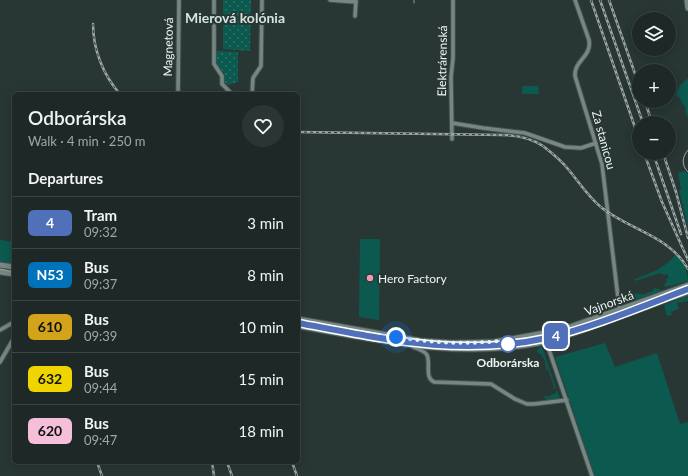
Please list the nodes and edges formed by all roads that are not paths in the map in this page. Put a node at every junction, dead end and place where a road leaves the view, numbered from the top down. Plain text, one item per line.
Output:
1 (179, 0) edge
2 (214, 0) edge
3 (262, 0) edge
4 (330, 0) edge
5 (347, 0) edge
6 (453, 0) edge
7 (575, 0) edge
8 (687, 0) edge
9 (356, 1) edge
10 (688, 8) edge
11 (355, 16) dead end
12 (178, 92) edge
13 (230, 92) edge
14 (252, 92) edge
15 (452, 123) junction
16 (452, 139) dead end
17 (596, 143) junction
18 (0, 265) edge
19 (12, 267) edge
20 (0, 272) edge
21 (12, 274) edge
22 (688, 284) edge
23 (688, 292) edge
24 (620, 310) junction
25 (622, 316) junction
26 (300, 318) edge
27 (12, 323) edge
28 (300, 326) edge
29 (0, 330) edge
30 (544, 334) junction
31 (12, 341) edge
32 (546, 341) junction
33 (412, 346) junction
34 (0, 362) edge
35 (567, 400) junction
36 (592, 476) edge

1 - 12 street, Magnetová
2 - 13 street
3 - 14 street
4 - 5 street
5 - 9 street
6 - 15 street, Elektrárenská
7 - 17 street, Za stanicou
8 - 10 main road
9 - 11 street
15 - 16 street, Elektrárenská
15 - 17 street
17 - 24 street, Za stanicou
18 - 19 main road
20 - 21 main road
22 - 24 main road, Vajnorská
23 - 25 main road, Vajnorská
24 - 25 street, Za stanicou
24 - 30 main road, Vajnorská
25 - 32 main road, Vajnorská
26 - 30 main road, Vajnorská
27 - 29 street
28 - 33 main road, Vajnorská
30 - 32 main road
31 - 34 street
32 - 33 main road, Vajnorská
32 - 35 street
33 - 35 street
35 - 36 street

